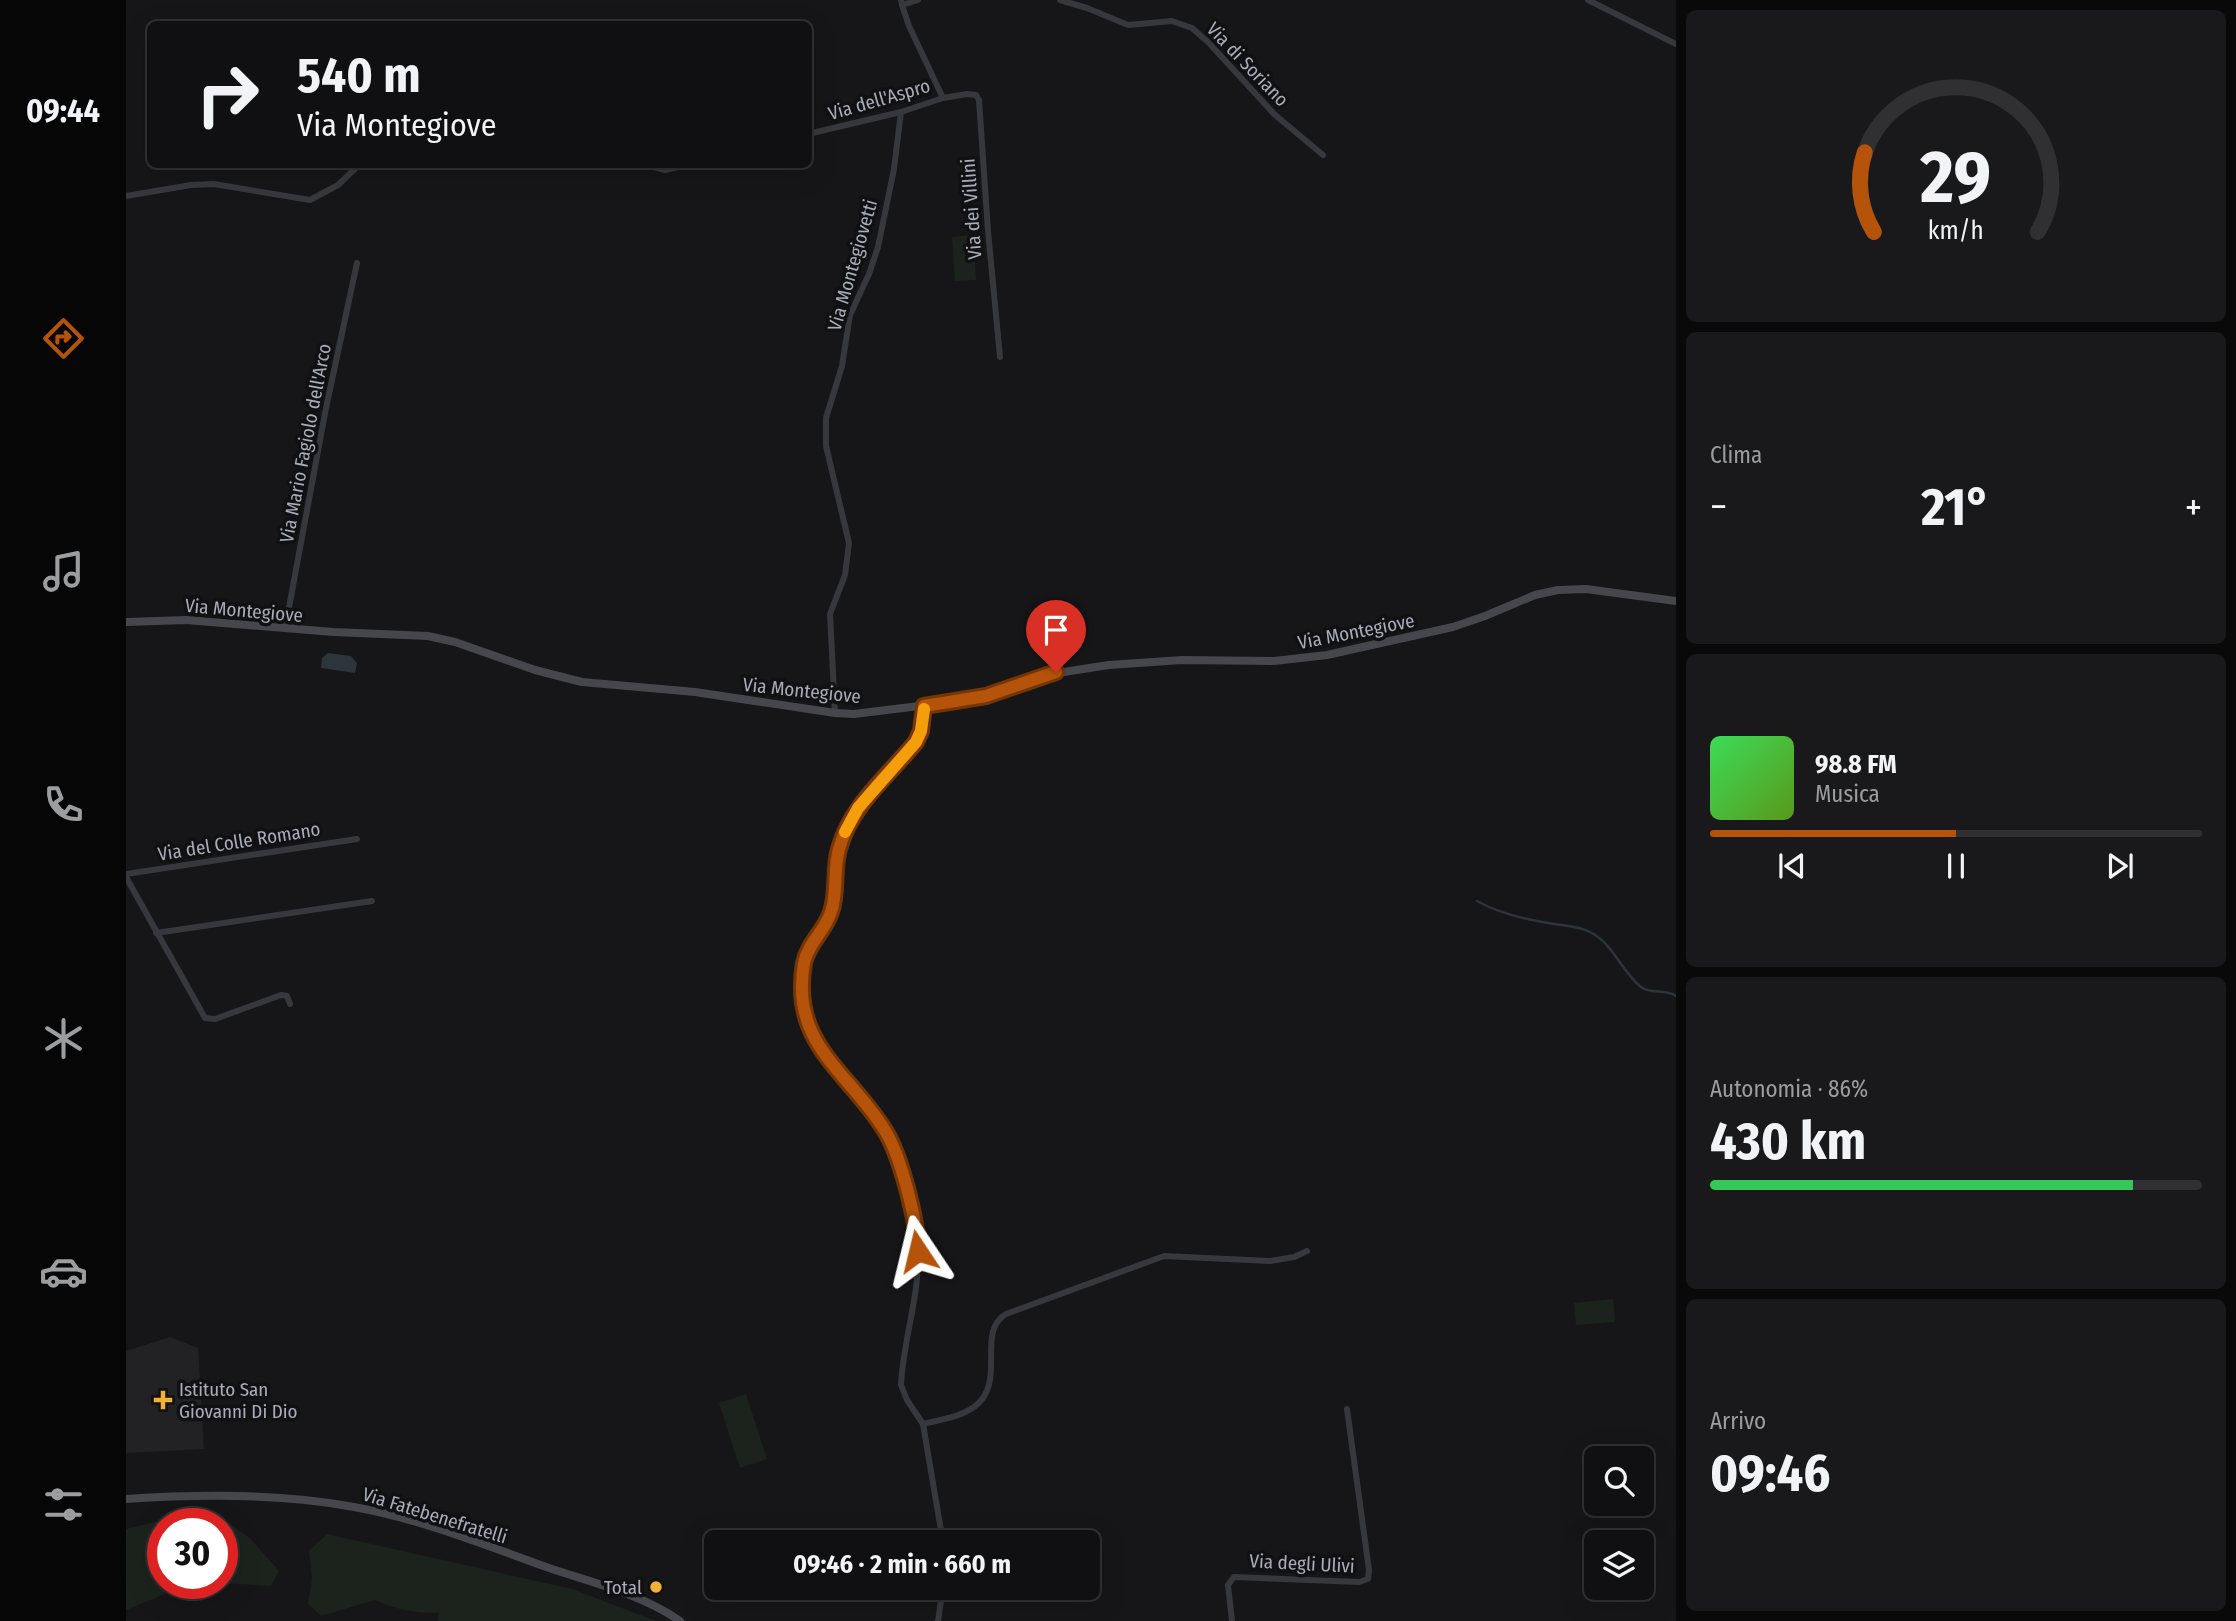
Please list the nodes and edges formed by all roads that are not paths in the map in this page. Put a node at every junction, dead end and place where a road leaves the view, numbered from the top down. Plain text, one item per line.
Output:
1 (918, 0) edge
2 (1060, 0) edge
3 (1588, 0) edge
4 (901, 3) edge
5 (1676, 44) edge
6 (943, 98) junction
7 (901, 112) junction
8 (812, 133) edge
9 (1323, 155) dead end
10 (356, 168) edge
11 (126, 196) edge
12 (357, 263) dead end
13 (1000, 356) dead end
14 (1676, 601) edge
15 (126, 622) edge
16 (285, 629) junction
17 (924, 706) junction
18 (835, 713) junction
19 (357, 839) dead end
20 (126, 875) edge
21 (372, 901) dead end
22 (156, 933) junction
23 (290, 1004) dead end
24 (1307, 1251) dead end
25 (1347, 1409) dead end
26 (923, 1424) junction
27 (126, 1499) edge
28 (941, 1530) edge
29 (941, 1600) edge
30 (680, 1621) edge
31 (937, 1621) edge
32 (1232, 1621) edge

1 - 4 street
2 - 9 street, Via di Soriano
3 - 5 street
4 - 6 street, Via dell'Aspro
6 - 7 street, Via dell'Aspro
6 - 13 street, Via dei Villini
7 - 8 street, Via dell'Aspro
7 - 18 street, Via Montegiovetti
10 - 11 street
12 - 16 street, Via Mario Fagiolo dell'Arco
14 - 17 street, Via Montegiove
15 - 16 street, Via Montegiove
16 - 18 street, Via Montegiove
17 - 18 street, Via Montegiove
17 - 26 street
19 - 20 street, Via del Colle Romano
20 - 22 street, Via del Colle Romano
21 - 22 street
22 - 23 street, Via del Colle Romano
24 - 26 street
25 - 32 street, Via degli Ulivi
26 - 28 street
27 - 30 street, Via Fatebenefratelli
29 - 31 street

